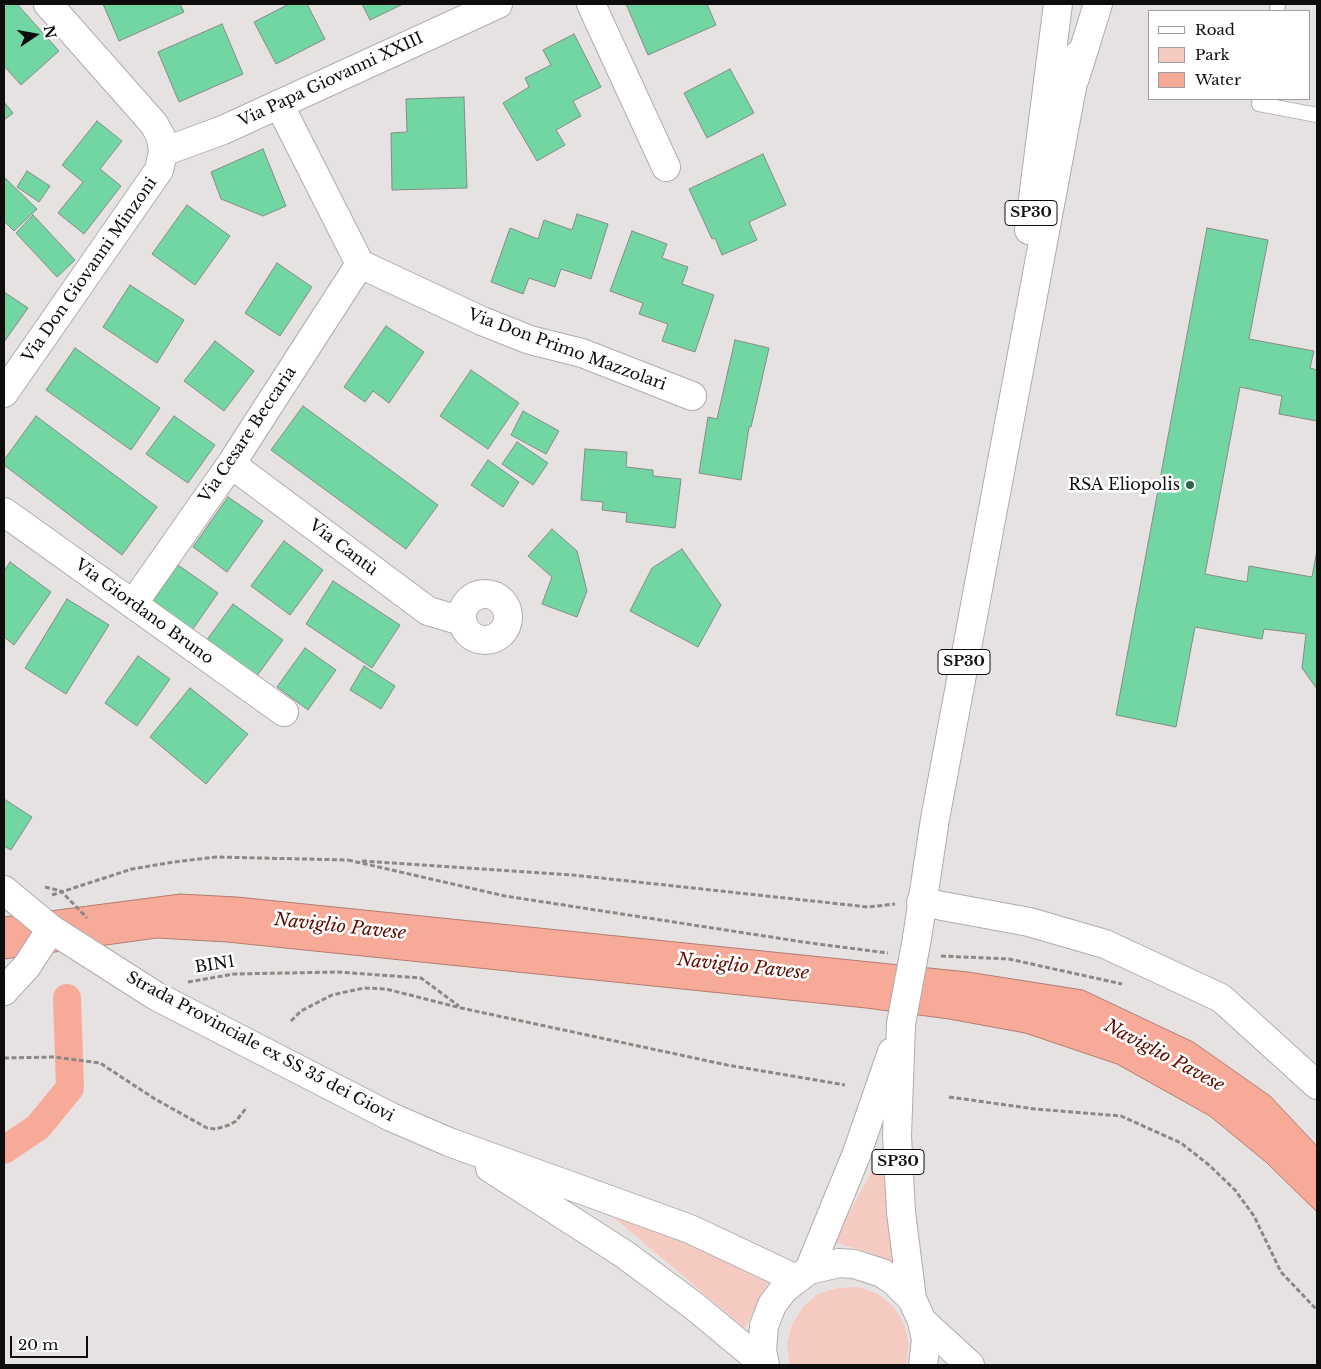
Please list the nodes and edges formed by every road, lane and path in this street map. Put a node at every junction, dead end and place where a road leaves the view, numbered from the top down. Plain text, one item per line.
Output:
1 (48, 4) edge
2 (498, 4) edge
3 (591, 4) edge
4 (1058, 4) edge
5 (1084, 4) edge
6 (1098, 4) edge
7 (1075, 78) junction
8 (1260, 100) edge
9 (279, 104) junction
10 (1317, 115) edge
11 (163, 152) junction
12 (666, 167) dead end
13 (360, 264) junction
14 (4, 393) edge
15 (692, 396) dead end
16 (1008, 423) junction
17 (231, 464) junction
18 (4, 512) edge
19 (133, 604) junction
20 (462, 621) dead end
21 (284, 712) dead end
22 (348, 860) junction
23 (61, 891) junction
24 (23, 894) edge
25 (921, 902) junction
26 (93, 924) dead end
27 (51, 929) junction
28 (924, 947) junction
29 (893, 953) dead end
30 (181, 984) dead end
31 (1129, 985) dead end
32 (4, 991) edge
33 (461, 1008) junction
34 (291, 1021) dead end
35 (901, 1024) junction
36 (4, 1058) edge
37 (845, 1085) dead end
38 (1317, 1085) edge
39 (949, 1097) dead end
40 (247, 1107) dead end
41 (449, 1142) junction
42 (803, 1274) junction
43 (917, 1310) junction
44 (1317, 1310) edge
45 (764, 1364) edge
46 (923, 1365) edge
47 (970, 1365) edge

1 - 11 main road
2 - 9 main road, Via Papa Giovanni XXIII
3 - 12 main road
4 - 16 main road, SP30
5 - 7 main road, SP30
6 - 7 main road
7 - 16 main road, SP30
8 - 10 lane
9 - 11 main road, Via Papa Giovanni XXIII
9 - 13 main road
11 - 14 main road, Via Don Giovanni Minzoni
13 - 15 main road, Via Don Primo Mazzolari
13 - 17 main road, Via Cesare Beccaria
16 - 25 main road, SP30
17 - 19 main road, Via Cesare Beccaria
17 - 20 main road, Via Cantù
18 - 19 main road, Via Giordano Bruno
19 - 21 main road, Via Giordano Bruno
22 - 23 path
22 - 25 path
22 - 29 path
23 - 24 path
23 - 24 path
23 - 26 path
24 - 27 main road
25 - 28 main road, SP30
25 - 38 main road
27 - 32 main road
27 - 41 main road, Strada Provinciale ex SS 35 dei Giovi
28 - 31 path
28 - 35 main road, SP30, bridge
30 - 33 path, BIN1
33 - 34 path
33 - 37 path
35 - 42 main road, SP30
35 - 43 main road, SP30
36 - 40 path
39 - 44 path
41 - 42 main road, Strada Provinciale ex SS 35 dei Giovi
41 - 45 main road, Strada Provinciale ex SS 35 dei Giovi
42 - 43 main road
42 - 45 main road
43 - 46 main road
43 - 47 main road

